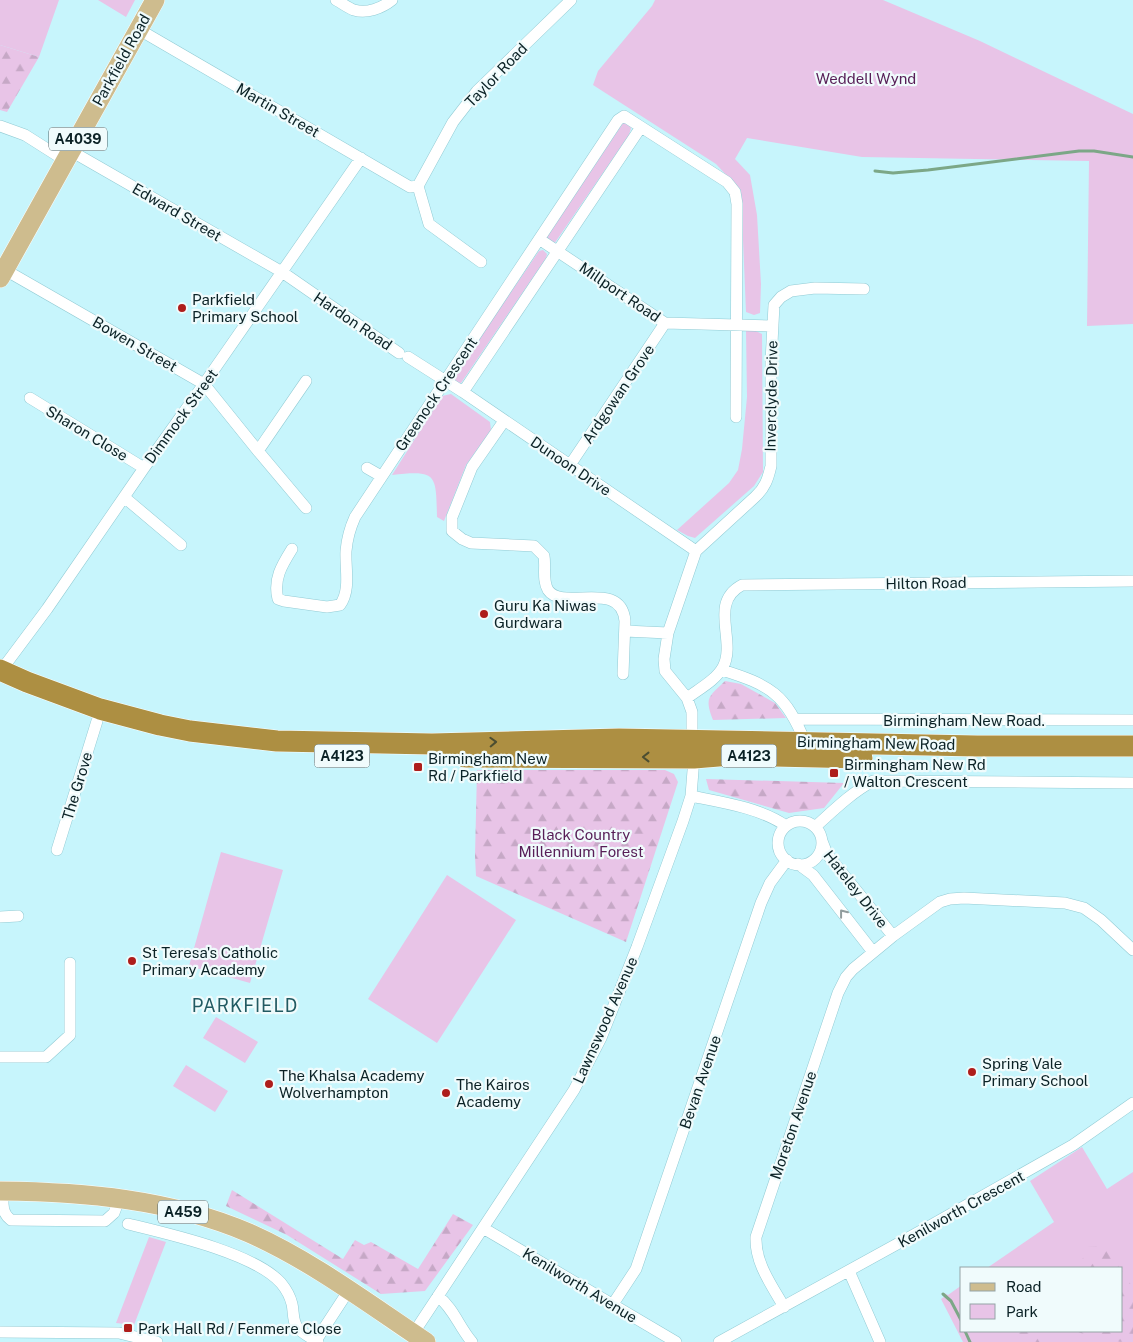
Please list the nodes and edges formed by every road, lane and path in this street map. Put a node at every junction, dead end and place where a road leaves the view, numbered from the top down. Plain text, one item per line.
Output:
1 (155, 0) edge
2 (336, 0) edge
3 (392, 0) edge
4 (569, 1) edge
5 (138, 29) junction
6 (0, 126) edge
7 (641, 127) junction
8 (68, 156) junction
9 (361, 158) junction
10 (418, 186) junction
11 (540, 238) junction
12 (558, 251) junction
13 (481, 262) dead end
14 (2, 271) edge
15 (282, 272) junction
16 (864, 289) dead end
17 (665, 323) junction
18 (737, 325) junction
19 (772, 326) junction
20 (306, 381) dead end
21 (446, 381) junction
22 (204, 384) junction
23 (463, 392) junction
24 (30, 398) dead end
25 (736, 417) dead end
26 (504, 421) junction
27 (258, 451) junction
28 (570, 465) junction
29 (144, 468) junction
30 (367, 468) dead end
31 (381, 476) junction
32 (124, 497) junction
33 (306, 508) dead end
34 (182, 545) dead end
35 (292, 549) dead end
36 (696, 551) junction
37 (1133, 581) edge
38 (625, 631) junction
39 (668, 632) junction
40 (722, 670) junction
41 (0, 674) edge
42 (623, 674) dead end
43 (687, 698) junction
44 (795, 719) junction
45 (1133, 720) edge
46 (96, 721) junction
47 (804, 742) junction
48 (1133, 746) edge
49 (693, 749) junction
50 (1133, 759) edge
51 (1133, 783) edge
52 (691, 796) junction
53 (786, 826) junction
54 (816, 827) junction
55 (822, 841) junction
56 (57, 850) dead end
57 (787, 860) junction
58 (798, 864) junction
59 (18, 916) dead end
60 (0, 917) edge
61 (893, 936) junction
62 (1133, 950) edge
63 (873, 952) junction
64 (70, 963) dead end
65 (0, 1057) edge
66 (1133, 1103) edge
67 (1, 1191) edge
68 (120, 1197) junction
69 (128, 1224) dead end
70 (483, 1228) junction
71 (849, 1272) junction
72 (349, 1290) junction
73 (438, 1296) junction
74 (613, 1304) junction
75 (784, 1307) junction
76 (0, 1332) edge
77 (420, 1338) edge
78 (157, 1342) edge
79 (317, 1342) edge
80 (472, 1342) edge
81 (676, 1342) edge
82 (719, 1342) edge
83 (880, 1342) edge

1 - 5 main road, Parkfield Road / A4039
2 - 3 street
4 - 10 street, Taylor Road
5 - 8 main road, Parkfield Road / A4039
5 - 9 street, Martin Street
6 - 8 street, Edward Street
7 - 11 street, Greenock Crescent
7 - 12 street, Greenock Crescent
7 - 18 street, Greenock Crescent
8 - 14 main road, Parkfield Road / A4039
8 - 15 street, Edward Street
9 - 10 street, Martin Street
9 - 15 street, Dimmock Street
10 - 13 street
11 - 12 street, Millport Road
11 - 21 street, Greenock Crescent
12 - 17 street, Millport Road
12 - 23 street, Greenock Crescent
14 - 22 street, Bowen Street
15 - 21 street, Hardon Road
15 - 22 street, Dimmock Street
16 - 19 street, Inverclyde Drive
17 - 18 street, Millport Road
17 - 28 street, Ardgowan Grove
18 - 19 street, Millport Road
18 - 25 street
19 - 36 street, Inverclyde Drive
20 - 27 street
21 - 23 street, Dunoon Drive
21 - 31 street, Greenock Crescent
22 - 27 street, Bowen Street
22 - 29 street, Dimmock Street
23 - 26 street, Dunoon Drive
24 - 29 street, Sharon Close
26 - 28 street, Dunoon Drive
26 - 38 street
27 - 33 street, Bowen Street
28 - 36 street, Dunoon Drive
29 - 32 street, Dimmock Street
30 - 31 street
31 - 35 street, Greenock Crescent
32 - 34 street
32 - 41 street, Dimmock Street
36 - 39 street
37 - 40 street, Hilton Road
38 - 39 street
38 - 42 street
39 - 43 street
40 - 43 street
40 - 44 street
41 - 46 highway, Birmingham New Road / A4123
41 -> 49 highway, Birmingham New Road / A4123
43 - 49 street, Lawnswood Avenue
44 - 45 street, Birmingham New Road.
44 - 47 street
49 -> 46 highway, Birmingham New Road / A4123
46 - 56 street, The Grove
47 - 48 highway, Birmingham New Road / A4123
47 - 49 highway, Birmingham New Road / A4123
49 - 50 highway, Birmingham New Road / A4123
49 - 52 street, Lawnswood Avenue
51 - 54 street
52 - 53 street
52 - 70 street, Lawnswood Avenue
53 - 54 street
53 - 57 street
54 - 55 street
55 - 58 street
55 - 61 street, Hateley Drive
57 - 58 street
57 - 74 street, Bevan Avenue
63 -> 58 street, Hateley Drive
59 - 60 street
61 - 62 street
61 - 63 street
63 - 75 street, Moreton Avenue
64 - 65 street
66 - 71 street, Kenilworth Crescent
67 - 68 main road, A459
67 - 68 street
68 - 72 main road, A459
69 - 79 street
70 - 73 street, Lawnswood Avenue
70 - 74 street, Kenilworth Avenue
71 - 75 street, Kenilworth Crescent
71 - 83 street
72 - 77 main road, A459
72 - 79 street
73 - 77 street, Lawnswood Avenue
73 - 80 street
74 - 81 street, Kenilworth Avenue
75 - 82 street
76 - 78 street

